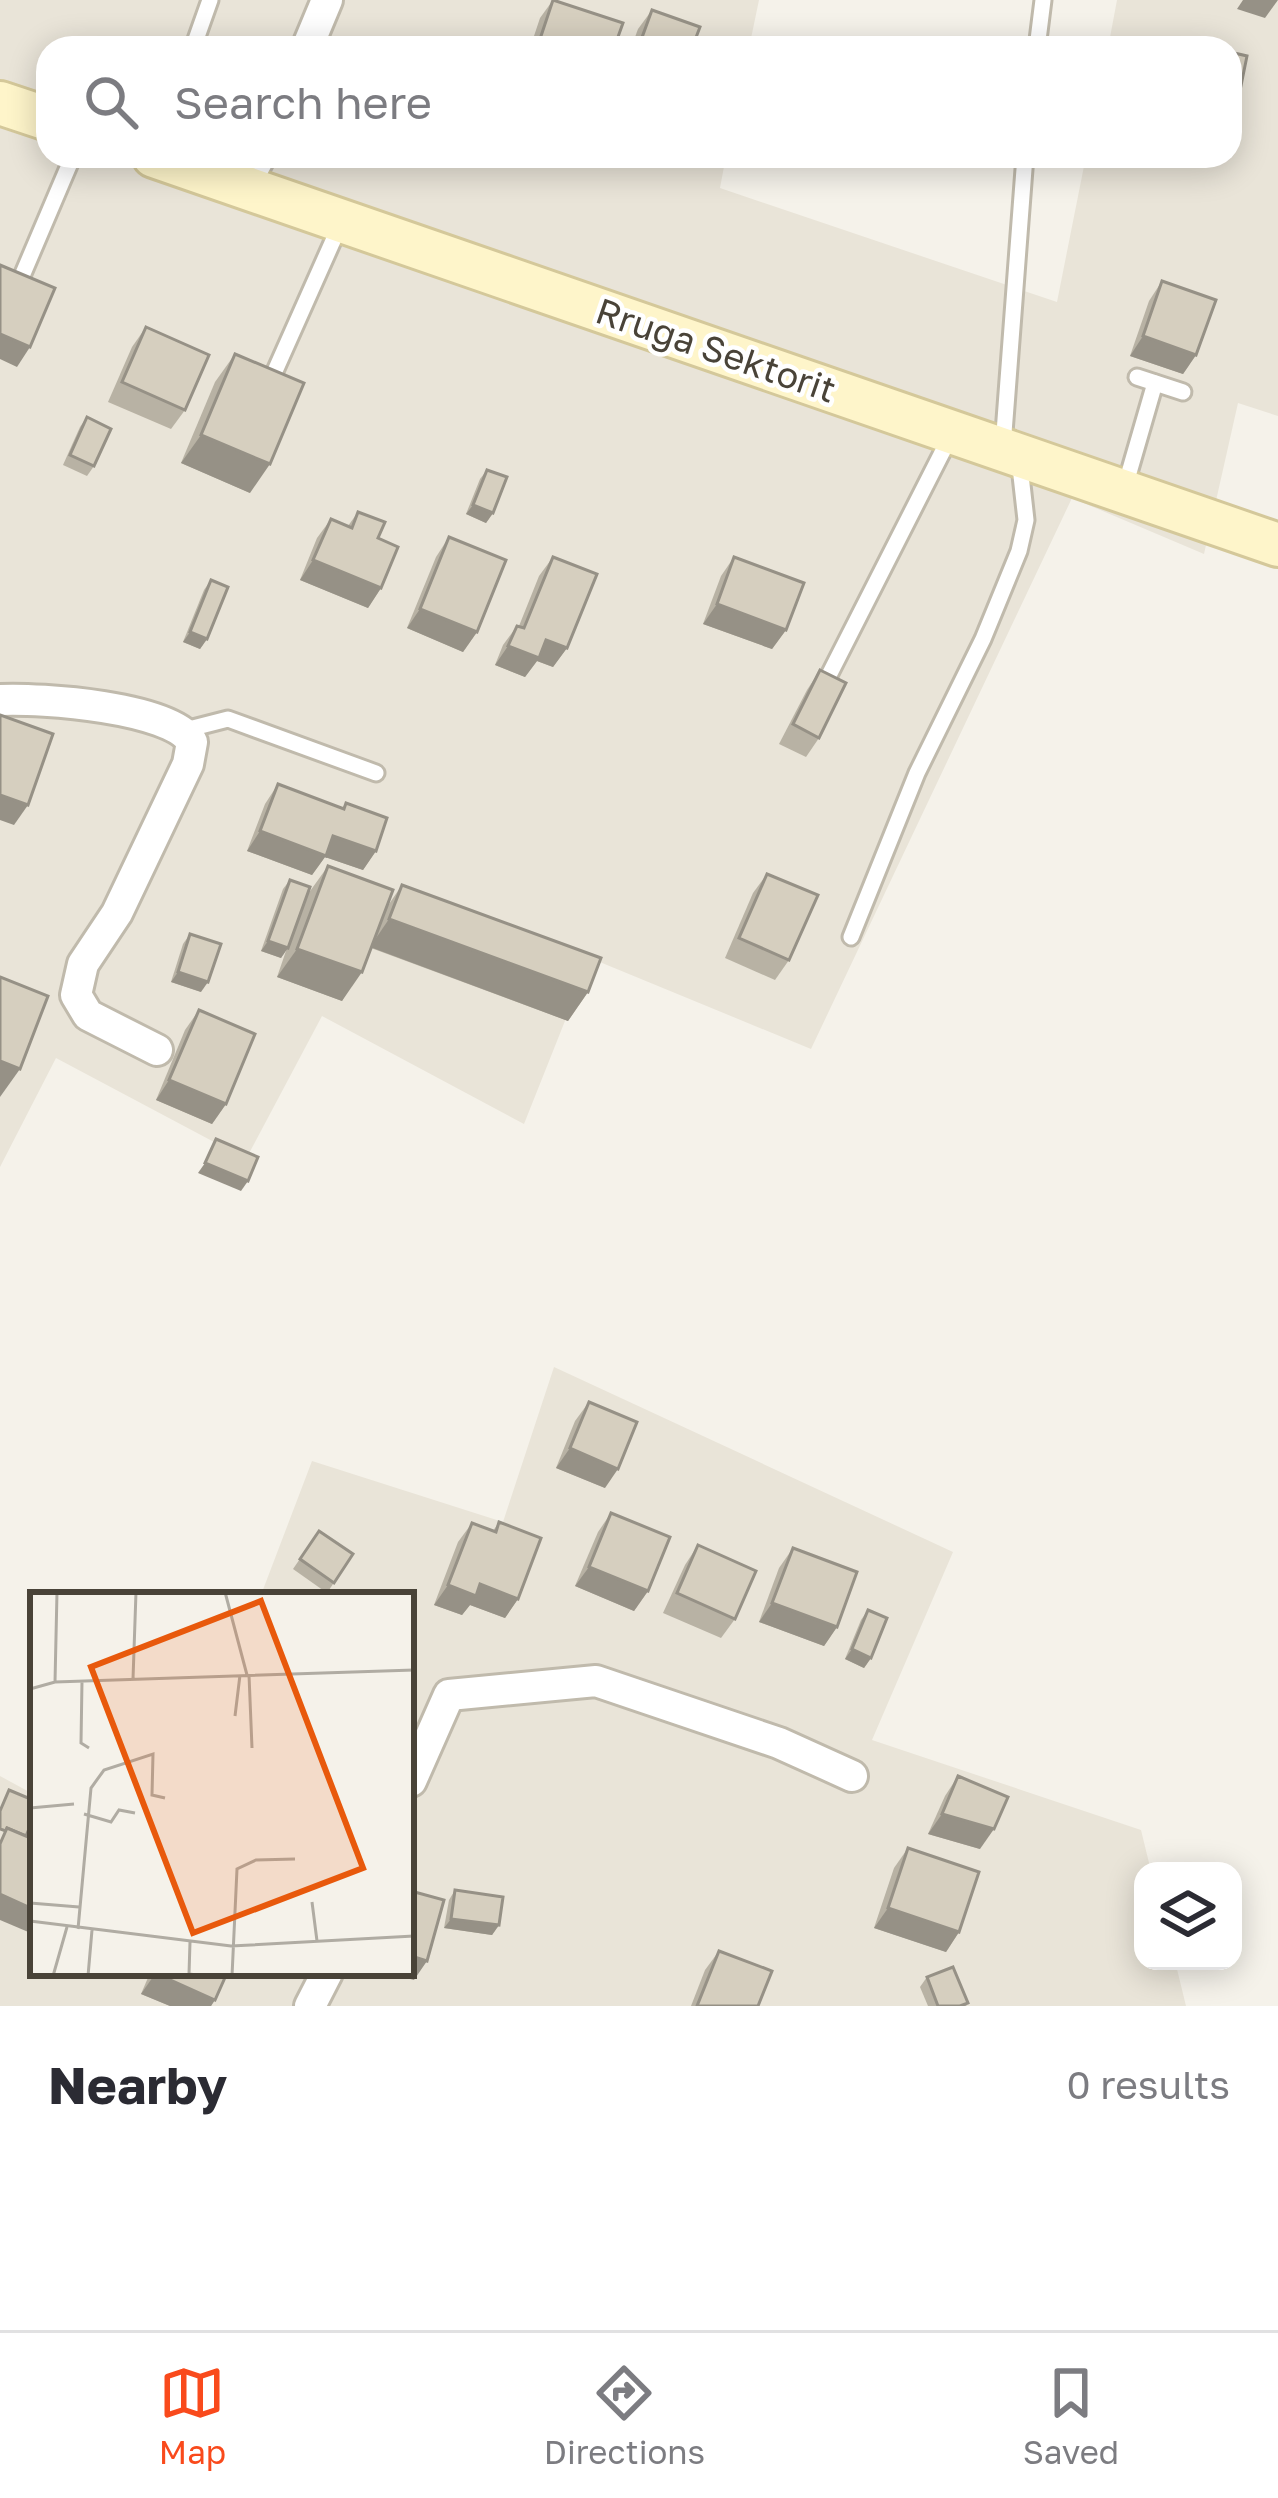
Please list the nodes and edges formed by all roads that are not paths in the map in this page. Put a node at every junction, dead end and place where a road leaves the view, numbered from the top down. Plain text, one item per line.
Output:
1 (210, 0) edge
2 (327, 0) edge
3 (1043, 0) edge
4 (197, 36) edge
5 (312, 36) edge
6 (1038, 36) edge
7 (0, 103) edge
8 (36, 115) edge
9 (68, 168) edge
10 (1024, 168) edge
11 (252, 171) edge
12 (342, 220) junction
13 (19, 283) edge
14 (1137, 377) dead end
15 (1154, 383) junction
16 (266, 392) edge
17 (1183, 392) dead end
18 (953, 432) junction
19 (1011, 452) junction
20 (1124, 491) junction
21 (1278, 544) edge
22 (824, 685) edge
23 (0, 700) edge
24 (185, 730) junction
25 (376, 773) dead end
26 (851, 937) dead end
27 (157, 1050) dead end
28 (414, 1774) edge
29 (852, 1776) dead end
30 (325, 1976) edge
31 (310, 2006) edge

1 - 4 lane
2 - 5 street
3 - 6 lane
7 - 8 street
9 - 13 lane
10 - 19 lane
11 - 12 street, Rruga Sektorit
12 - 16 lane
12 - 18 street, Rruga Sektorit
14 - 15 lane
15 - 17 lane
15 - 20 lane
18 - 19 street, Rruga Sektorit
18 - 22 lane
19 - 20 street, Rruga Sektorit
19 - 26 lane
20 - 21 street, Rruga Sektorit
23 - 24 street
24 - 25 lane
24 - 27 street
28 - 29 street
30 - 31 street

